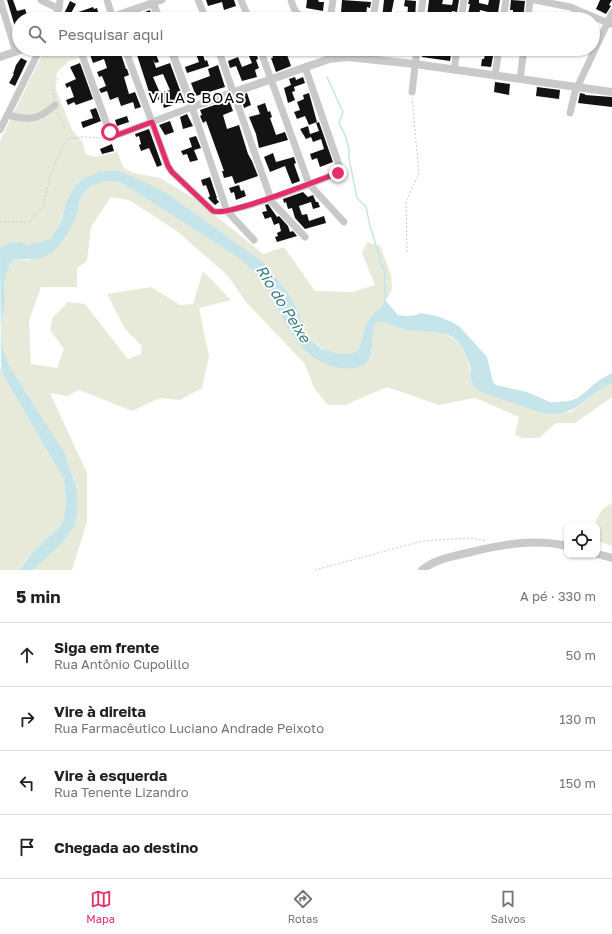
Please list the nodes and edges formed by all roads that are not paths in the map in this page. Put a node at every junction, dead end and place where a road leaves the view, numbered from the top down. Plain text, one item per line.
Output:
1 (0, 0) edge
2 (41, 0) edge
3 (60, 0) edge
4 (107, 0) edge
5 (162, 0) edge
6 (198, 0) edge
7 (241, 0) edge
8 (291, 0) edge
9 (333, 0) edge
10 (376, 0) edge
11 (423, 0) edge
12 (464, 0) edge
13 (506, 0) edge
14 (530, 0) edge
15 (535, 0) edge
16 (153, 2) edge
17 (59, 9) junction
18 (58, 12) edge
19 (110, 12) edge
20 (127, 12) edge
21 (157, 12) edge
22 (203, 12) edge
23 (246, 12) edge
24 (296, 12) edge
25 (331, 12) edge
26 (374, 12) edge
27 (421, 12) edge
28 (462, 12) edge
29 (504, 12) edge
30 (529, 12) edge
31 (582, 12) edge
32 (612, 13) edge
33 (600, 19) edge
34 (610, 23) edge
35 (12, 30) edge
36 (600, 42) edge
37 (12, 53) edge
38 (36, 56) edge
39 (83, 56) edge
40 (128, 56) edge
41 (174, 56) edge
42 (221, 56) edge
43 (263, 56) edge
44 (416, 56) edge
45 (456, 56) edge
46 (498, 56) edge
47 (523, 56) edge
48 (593, 56) edge
49 (0, 57) edge
50 (329, 59) joint
51 (415, 64) junction
52 (305, 67) junction
53 (454, 70) junction
54 (495, 76) junction
55 (272, 79) junction
56 (520, 79) junction
57 (577, 87) junction
58 (412, 92) road end
59 (612, 92) edge
60 (234, 93) junction
61 (54, 105) dead end
62 (192, 107) junction
63 (570, 113) dead end
64 (7, 115) junction
65 (152, 122) junction
66 (0, 130) edge
67 (309, 184) junction
68 (270, 198) junction
69 (227, 211) junction
70 (344, 222) dead end
71 (305, 236) dead end
72 (254, 240) dead end
73 (564, 545) edge
74 (600, 555) edge
75 (612, 558) edge
76 (422, 570) edge

1 - 35 street
2 - 17 street
3 - 17 street
4 - 19 street
5 - 16 street
6 - 22 street
7 - 23 street
8 - 24 street
9 - 25 street
10 - 26 street
11 - 27 street
12 - 28 street
13 - 29 street
14 - 30 street
15 - 31 street
16 - 20 street
16 - 21 street
17 - 18 street
32 - 34 street
33 - 34 street
34 - 36 street
37 - 49 street
38 - 64 street
39 - 65 street
40 - 65 street
41 - 62 street
42 - 60 street
43 - 55 street
44 - 51 street
45 - 53 street
46 - 54 street
47 - 56 street
48 - 57 street
50 - 51 street
50 - 52 street
51 - 53 street
51 - 58 street
52 - 55 street
52 - 67 street
53 - 54 street
54 - 56 street
55 - 60 street
55 - 67 street
56 - 57 street
57 - 59 street
57 - 63 street
60 - 62 street
60 - 68 street
61 - 64 street
62 - 65 street
62 - 69 street
64 - 66 street
65 - 69 street
67 - 68 street
67 - 70 street
68 - 69 street
68 - 71 street
69 - 72 street
73 - 76 street
74 - 75 street

